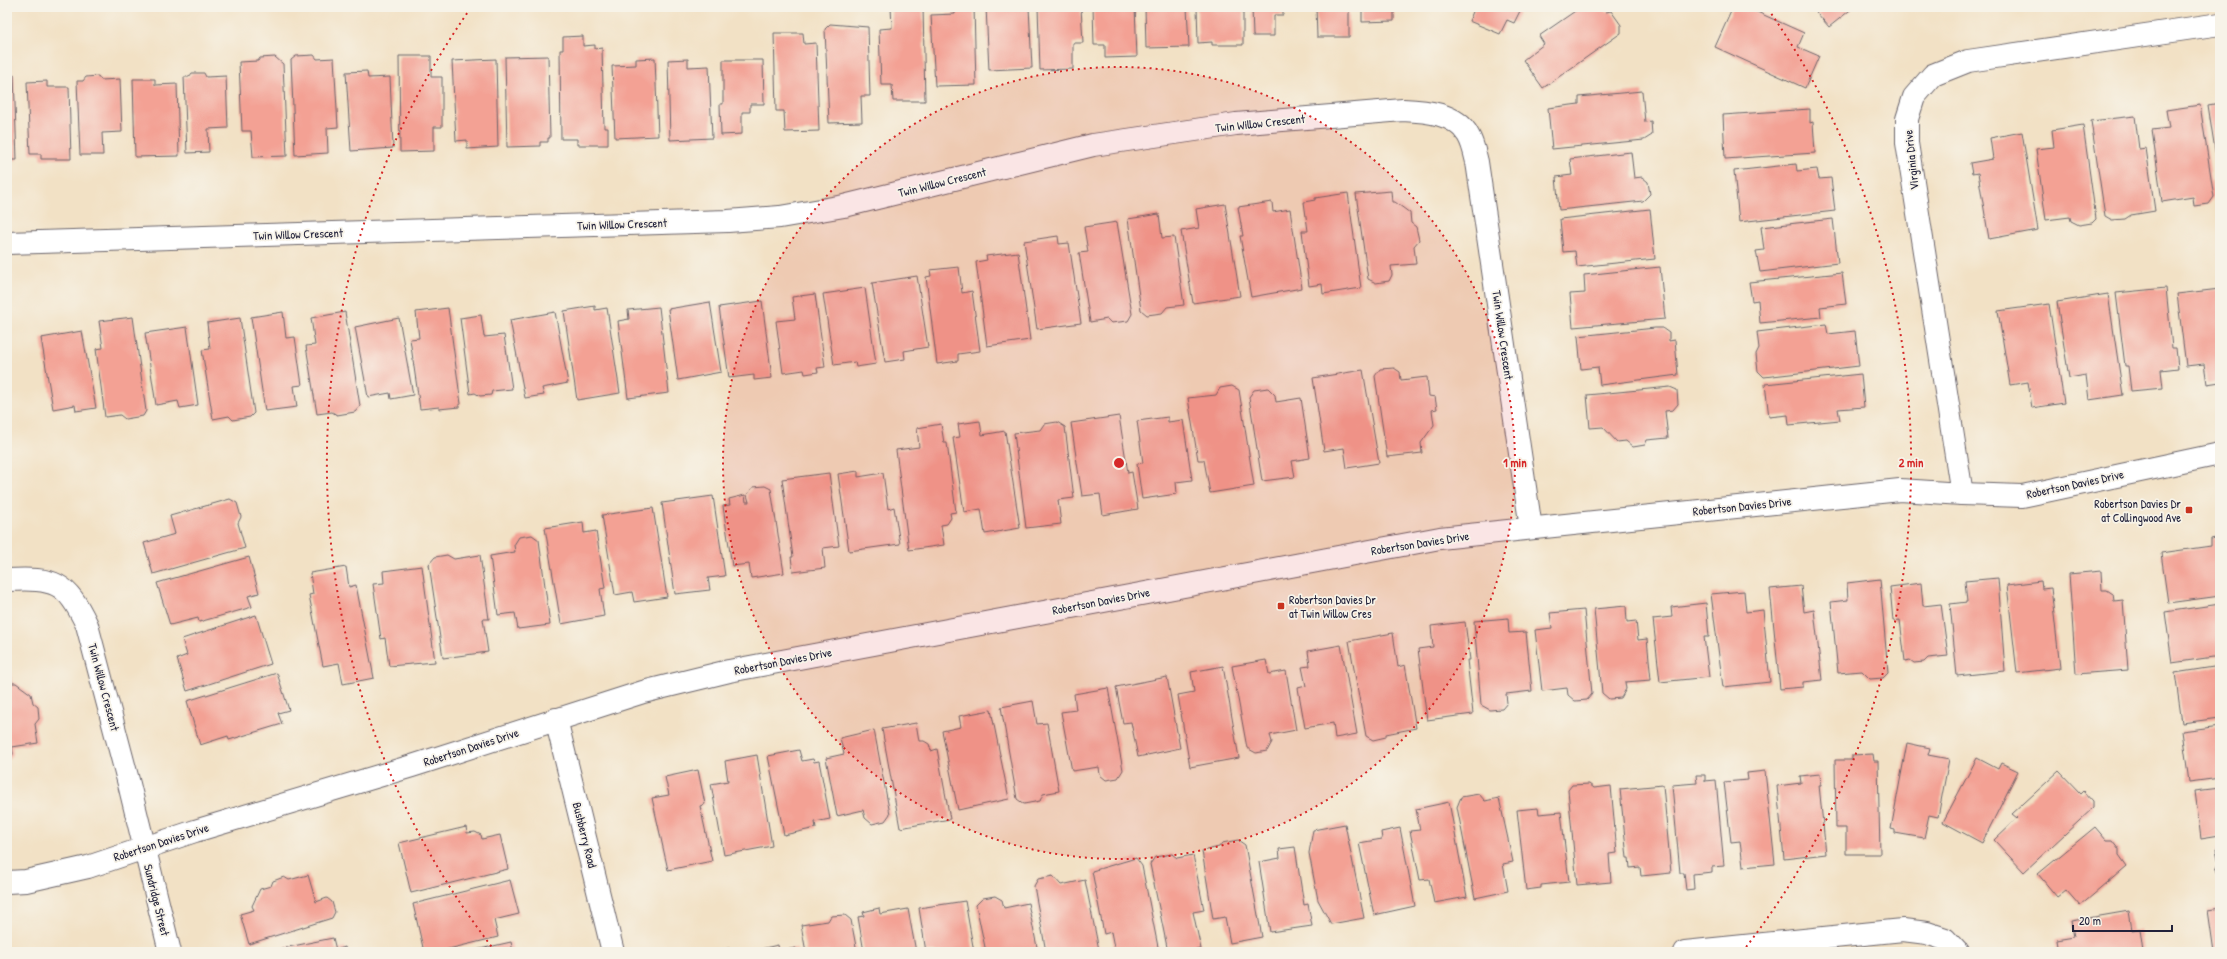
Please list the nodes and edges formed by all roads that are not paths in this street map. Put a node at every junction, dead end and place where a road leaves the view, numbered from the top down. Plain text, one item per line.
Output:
1 (2220, 24) edge
2 (7, 243) edge
3 (2220, 454) edge
4 (1962, 494) junction
5 (1530, 528) junction
6 (7, 580) edge
7 (556, 719) junction
8 (145, 848) junction
9 (7, 882) edge
10 (170, 952) edge
11 (613, 952) edge
12 (1685, 952) edge
13 (1957, 952) edge

1 - 4 street, Virginia Drive
2 - 5 street, Twin Willow Crescent
3 - 4 street, Robertson Davies Drive
4 - 5 street, Robertson Davies Drive
5 - 7 street, Robertson Davies Drive
6 - 8 street, Twin Willow Crescent
7 - 8 street, Robertson Davies Drive
7 - 11 street, Bushberry Road
8 - 9 street, Robertson Davies Drive
8 - 10 street, Sundridge Street
12 - 13 street

